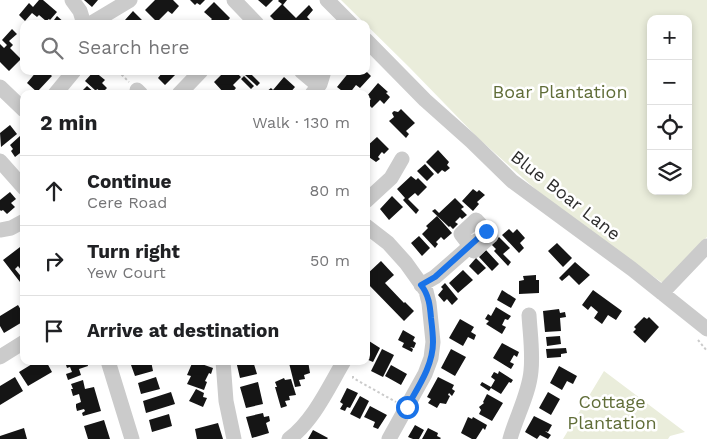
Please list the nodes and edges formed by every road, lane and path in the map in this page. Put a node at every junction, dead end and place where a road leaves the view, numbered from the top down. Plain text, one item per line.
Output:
1 (72, 0) edge
2 (130, 0) edge
3 (234, 0) edge
4 (327, 0) edge
5 (83, 20) edge
6 (97, 20) edge
7 (250, 20) edge
8 (347, 20) edge
9 (370, 44) edge
10 (71, 75) edge
11 (197, 75) edge
12 (306, 75) edge
13 (319, 83) edge
14 (0, 87) edge
15 (58, 90) edge
16 (183, 90) edge
17 (20, 106) edge
18 (402, 158) dead end
19 (0, 161) edge
20 (20, 184) edge
21 (370, 197) edge
22 (20, 223) edge
23 (370, 229) edge
24 (0, 230) edge
25 (486, 231) dead end
26 (707, 246) edge
27 (421, 285) junction
28 (662, 292) junction
29 (525, 325) dead end
30 (707, 329) edge
31 (20, 344) edge
32 (0, 357) edge
33 (109, 365) edge
34 (223, 365) edge
35 (346, 369) edge
36 (407, 407) junction
37 (132, 439) edge
38 (234, 439) edge
39 (289, 439) edge
40 (390, 439) edge
41 (510, 439) edge

1 - 5 street
2 - 6 street
3 - 7 street
4 - 8 street
9 - 28 street, Blue Boar Lane
10 - 15 street
11 - 16 street
12 - 13 street
14 - 17 street
18 - 21 street
19 - 20 street
22 - 24 street
23 - 27 street
25 - 27 street
26 - 28 street
27 - 36 street
28 - 30 street, Blue Boar Lane
29 - 41 street
31 - 32 street
33 - 37 street
34 - 38 street
35 - 36 path
35 - 39 street
36 - 40 street

